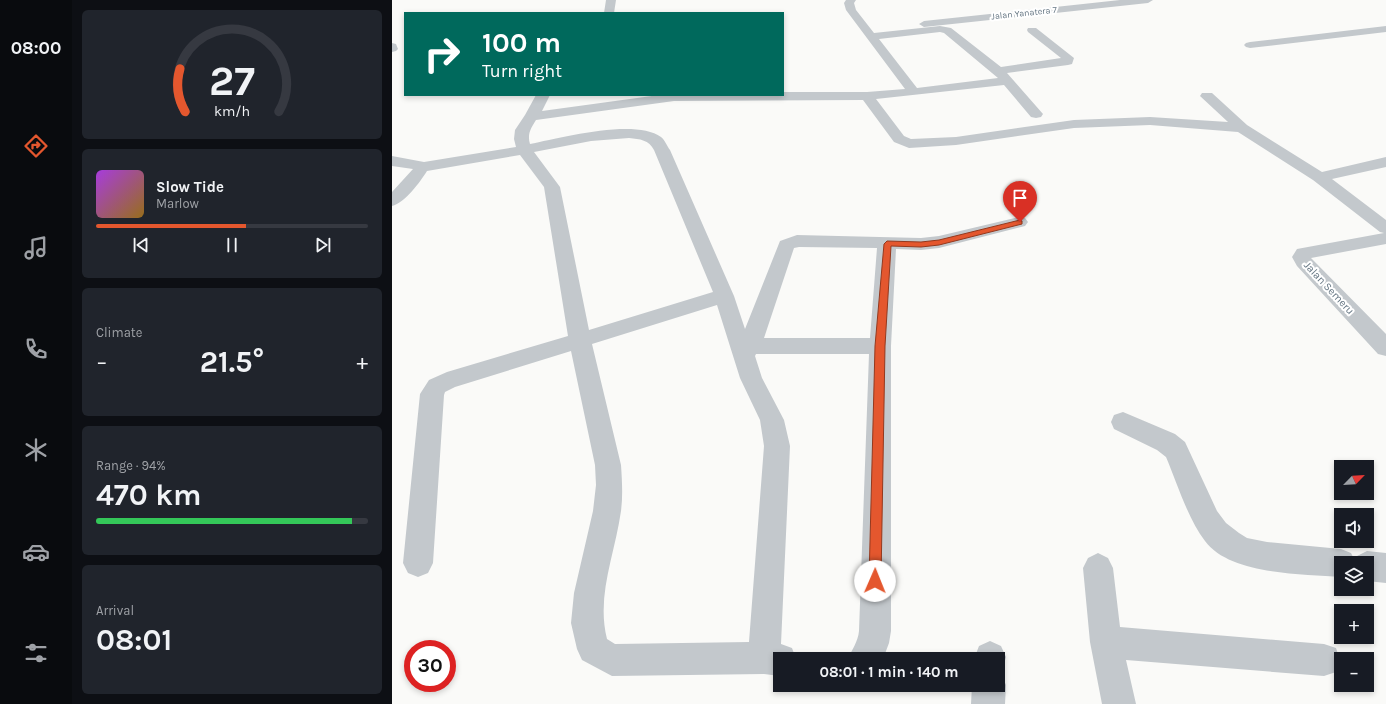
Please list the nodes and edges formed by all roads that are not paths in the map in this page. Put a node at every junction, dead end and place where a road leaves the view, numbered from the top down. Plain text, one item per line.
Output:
1 (611, 0) edge
2 (851, 0) edge
3 (1148, 0) edge
4 (609, 12) edge
5 (924, 24) dead end
6 (1386, 29) edge
7 (1032, 30) dead end
8 (869, 34) dead end
9 (1250, 45) dead end
10 (392, 46) edge
11 (392, 49) edge
12 (998, 72) junction
13 (1007, 81) junction
14 (914, 92) junction
15 (542, 96) edge
16 (867, 96) junction
17 (1207, 96) dead end
18 (1036, 114) dead end
19 (532, 116) junction
20 (1242, 128) junction
21 (524, 150) junction
22 (392, 161) edge
23 (1386, 162) edge
24 (422, 167) junction
25 (1319, 177) junction
26 (392, 201) edge
27 (1020, 222) dead end
28 (1386, 228) edge
29 (1386, 238) edge
30 (887, 244) junction
31 (724, 296) junction
32 (580, 340) junction
33 (880, 346) junction
34 (1386, 348) edge
35 (747, 351) junction
36 (1124, 422) dead end
37 (418, 563) dead end
38 (1334, 563) edge
39 (1374, 567) edge
40 (1098, 568) dead end
41 (1386, 568) edge
42 (1106, 642) junction
43 (870, 652) edge
44 (772, 659) edge
45 (1324, 660) dead end
46 (989, 692) edge
47 (988, 704) edge
48 (1119, 704) edge

1 - 4 street
2 - 8 street
3 - 5 street, Jalan Yanatera 7
6 - 9 street
7 - 12 street
10 - 11 street
12 - 13 street
12 - 14 street
13 - 14 street
13 - 18 street
14 - 16 street
15 - 19 street
16 - 19 street
16 - 20 street
17 - 20 street
19 - 21 street
20 - 25 street
21 - 24 street
21 - 31 street
21 - 32 street
22 - 24 street
23 - 25 street
24 - 26 street
25 - 28 street
27 - 30 street
29 - 34 street, Jalan Semeru
30 - 33 street
30 - 35 street
31 - 32 street
31 - 35 street
32 - 37 street
32 - 44 street
33 - 35 street
33 - 43 street
35 - 44 street
36 - 38 street
39 - 41 street
40 - 42 street
42 - 45 street
42 - 48 street
46 - 47 street

